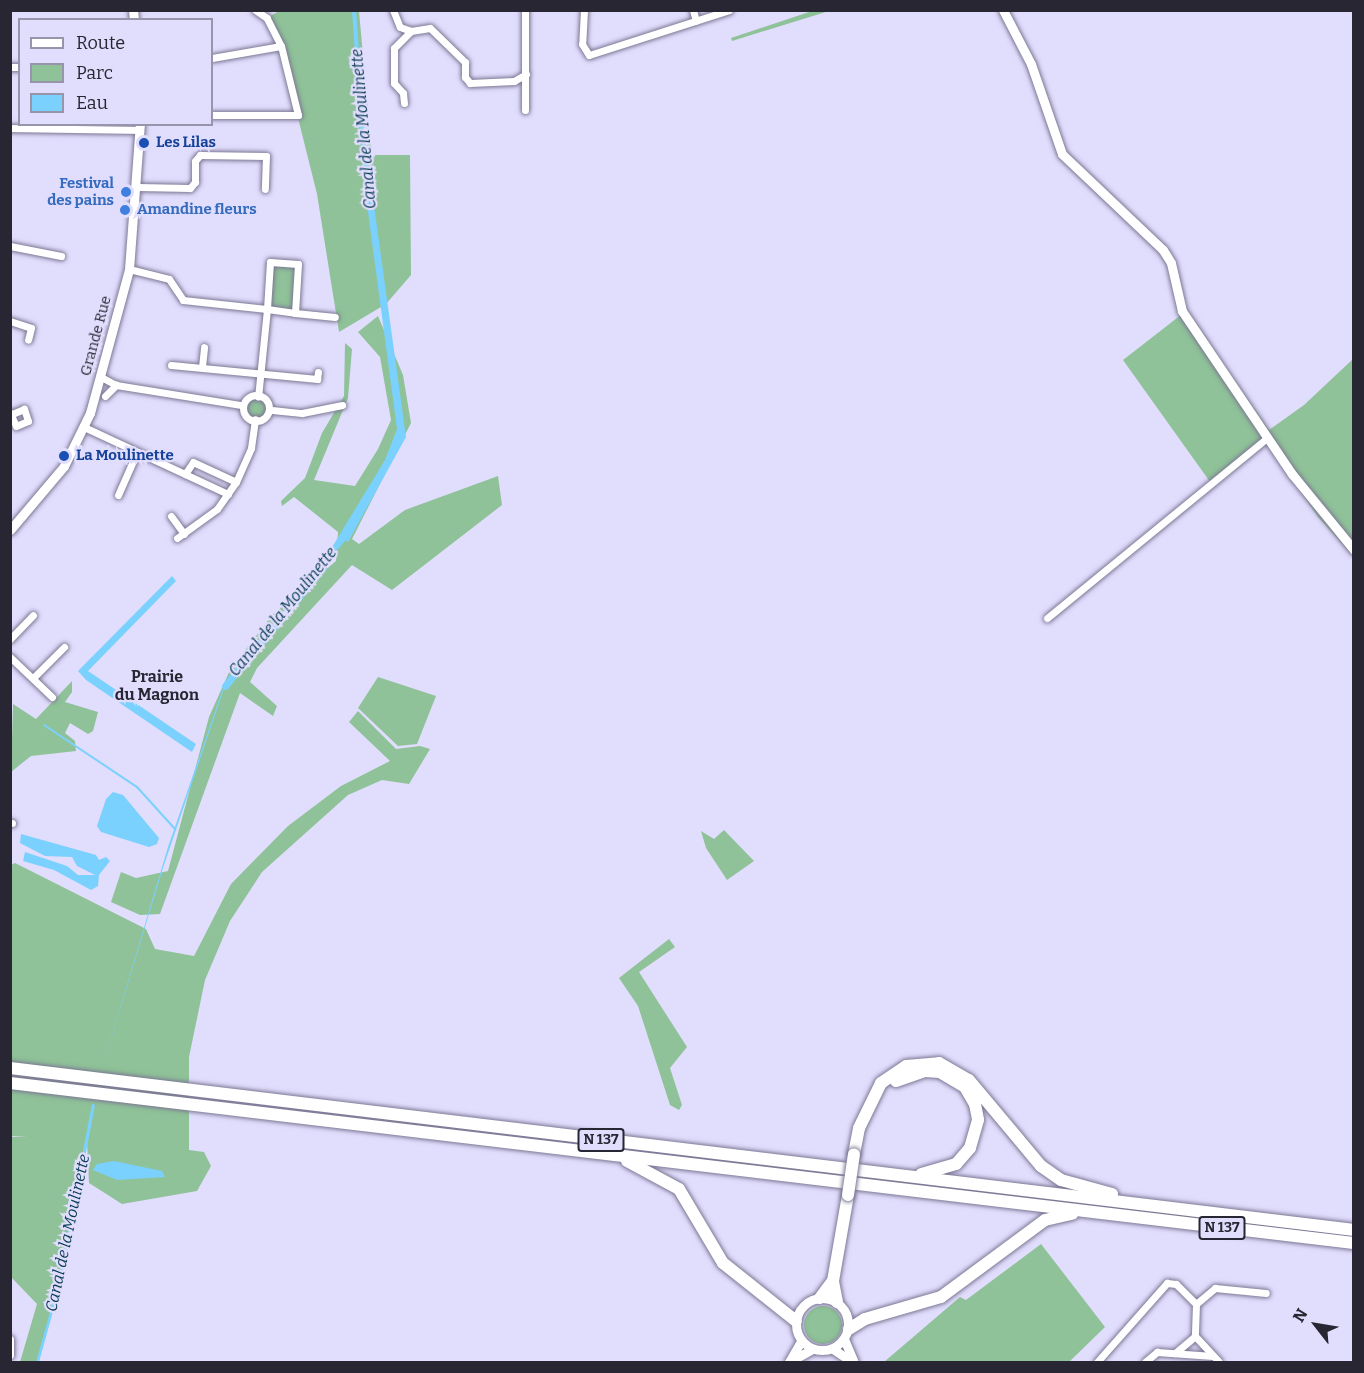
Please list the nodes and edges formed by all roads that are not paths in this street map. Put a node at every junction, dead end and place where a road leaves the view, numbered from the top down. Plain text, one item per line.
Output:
1 (255, 10) edge
2 (393, 10) edge
3 (525, 10) edge
4 (584, 10) edge
5 (693, 10) edge
6 (729, 10) edge
7 (1003, 10) edge
8 (696, 21) junction
9 (411, 31) junction
10 (281, 46) junction
11 (213, 58) edge
12 (526, 74) junction
13 (404, 103) dead end
14 (525, 110) dead end
15 (213, 115) edge
16 (86, 127) edge
17 (140, 127) edge
18 (10, 128) edge
19 (138, 187) junction
20 (266, 189) dead end
21 (10, 246) edge
22 (61, 256) dead end
23 (129, 269) junction
24 (267, 309) junction
25 (295, 313) junction
26 (335, 317) dead end
27 (10, 321) edge
28 (28, 340) dead end
29 (204, 347) dead end
30 (171, 365) dead end
31 (202, 367) junction
32 (318, 372) dead end
33 (261, 375) junction
34 (101, 377) junction
35 (116, 385) junction
36 (105, 396) dead end
37 (258, 397) junction
38 (241, 405) junction
39 (342, 405) dead end
40 (272, 410) junction
41 (255, 419) junction
42 (84, 427) junction
43 (1267, 438) junction
44 (137, 452) junction
45 (185, 474) junction
46 (236, 482) junction
47 (228, 494) junction
48 (118, 495) dead end
49 (171, 516) dead end
50 (10, 530) edge
51 (1353, 550) edge
52 (33, 615) dead end
53 (1047, 618) dead end
54 (10, 639) edge
55 (64, 647) dead end
56 (12, 659) edge
57 (33, 678) junction
58 (52, 697) dead end
59 (10, 1068) edge
60 (10, 1083) edge
61 (855, 1150) junction
62 (612, 1155) junction
63 (909, 1177) junction
64 (1193, 1210) junction
65 (1091, 1212) junction
66 (1353, 1230) edge
67 (1353, 1243) edge
68 (833, 1281) junction
69 (1266, 1293) dead end
70 (820, 1298) junction
71 (837, 1302) junction
72 (1196, 1304) junction
73 (796, 1321) junction
74 (847, 1334) junction
75 (1195, 1336) junction
76 (10, 1339) edge
77 (801, 1341) junction
78 (812, 1349) junction
79 (833, 1349) junction
80 (1175, 1353) junction
81 (10, 1355) edge
82 (1213, 1356) junction
83 (789, 1362) edge
84 (853, 1362) edge
85 (1096, 1362) edge
86 (1145, 1362) edge
87 (1219, 1362) edge

1 - 10 street
2 - 9 street
3 - 12 street
4 - 8 street
5 - 8 street
6 - 8 street
7 - 43 street
9 - 12 street
9 - 13 street
10 - 11 street
10 - 15 street
12 - 14 street
16 - 17 street
16 - 18 street
17 - 19 street, Grande Rue
19 - 20 street
19 - 23 street, Grande Rue
21 - 22 street
23 - 24 street
23 - 34 street, Grande Rue
24 - 25 street
24 - 25 street
24 - 33 street
25 - 26 street
27 - 28 street
29 - 31 street
30 - 31 street
31 - 33 street
32 - 33 street
33 - 37 street
34 - 35 street
34 - 42 street, Grande Rue
35 - 36 street
35 - 38 street
37 - 38 street
37 - 40 street
38 - 41 street
39 - 40 street
40 - 41 street
41 - 46 street
42 - 44 street
42 - 50 street, Grande Rue
43 - 51 street
43 - 53 street
44 - 45 street
44 - 48 street
45 - 46 street
45 - 47 street
46 - 47 street
47 - 49 street
52 - 54 street
55 - 57 street
56 - 57 street
57 - 58 street
59 - 63 highway, N 137
60 - 62 highway, N 137
61 - 63 highway
61 - 64 highway
61 - 68 highway, bridge
62 - 65 highway, N 137
62 - 73 highway
63 - 64 highway, N 137
64 - 66 highway, N 137
65 - 67 highway, N 137
65 - 74 highway
68 - 70 highway
68 - 71 highway
69 - 72 street
70 - 71 street
70 - 73 street
71 - 74 street
72 - 75 street
72 - 85 street
73 - 77 street
74 - 79 street
74 - 84 street
75 - 80 street
75 - 82 street
76 - 81 street
77 - 78 street
77 - 83 street
78 - 79 street
78 - 83 street
79 - 84 street
80 - 82 street
80 - 86 street
82 - 87 street

